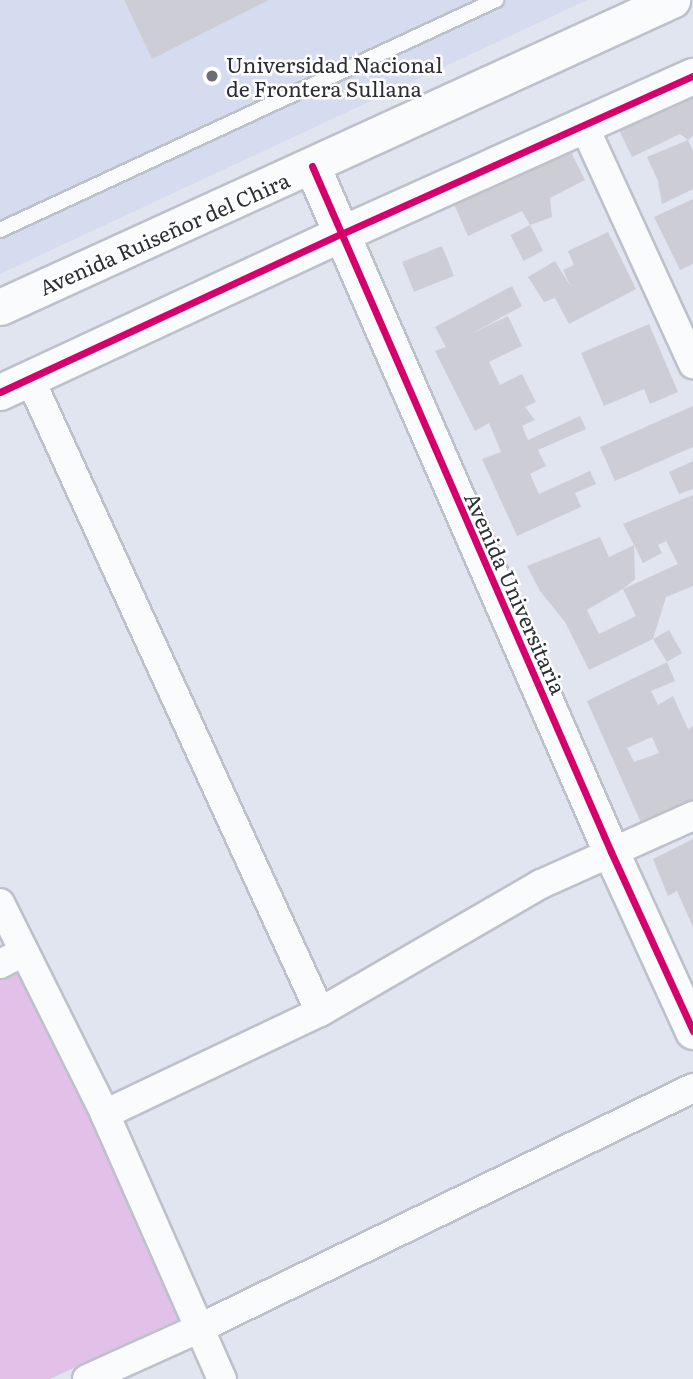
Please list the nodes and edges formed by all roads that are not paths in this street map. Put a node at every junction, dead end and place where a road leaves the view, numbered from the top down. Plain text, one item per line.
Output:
1 (496, 0) edge
2 (672, 0) edge
3 (693, 76) edge
4 (584, 126) junction
5 (312, 166) junction
6 (0, 230) edge
7 (341, 234) junction
8 (0, 307) edge
9 (693, 363) edge
10 (15, 386) edge
11 (693, 816) edge
12 (611, 852) junction
13 (0, 903) edge
14 (12, 958) edge
15 (320, 1012) junction
16 (693, 1031) edge
17 (693, 1088) edge
18 (105, 1114) junction
19 (200, 1328) junction
20 (86, 1379) edge
21 (222, 1379) edge

1 - 6 lane
2 - 5 street, Avenida Ruiseñor del Chira
3 - 4 street
4 - 7 street
4 - 9 street
5 - 7 street, Avenida Universitaria
5 - 8 street, Avenida Ruiseñor del Chira
7 - 10 street
7 - 12 street, Avenida Universitaria
10 - 15 street
11 - 12 street
12 - 15 street
12 - 16 street, Avenida Universitaria
13 - 14 street
14 - 18 street
15 - 18 street
17 - 19 street
18 - 19 street
19 - 20 street
19 - 21 street

